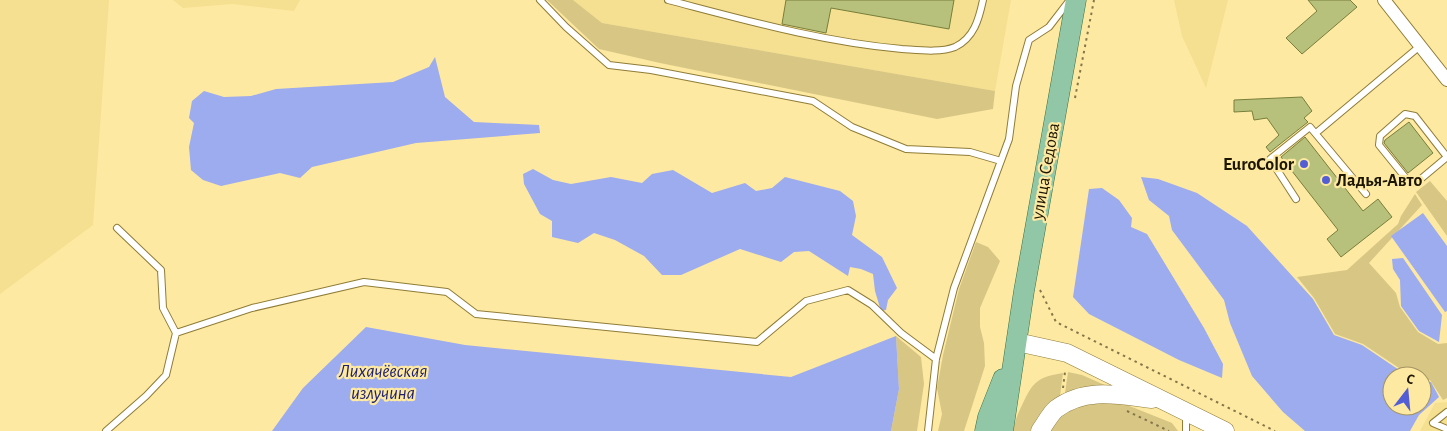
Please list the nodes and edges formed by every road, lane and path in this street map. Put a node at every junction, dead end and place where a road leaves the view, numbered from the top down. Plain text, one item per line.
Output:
1 (540, 0) edge
2 (668, 0) edge
3 (983, 0) edge
4 (1070, 0) edge
5 (1076, 0) edge
6 (1094, 0) edge
7 (1384, 0) edge
8 (1420, 46) junction
9 (1447, 80) edge
10 (1074, 106) dead end
11 (1316, 133) junction
12 (1447, 157) edge
13 (1001, 160) junction
14 (1366, 194) dead end
15 (1296, 199) dead end
16 (117, 228) dead end
17 (1040, 290) dead end
18 (176, 333) junction
19 (1017, 342) junction
20 (936, 359) junction
21 (1066, 372) dead end
22 (1062, 395) dead end
23 (1167, 401) junction
24 (1120, 410) dead end
25 (1186, 411) junction
26 (1447, 412) edge
27 (1447, 429) edge
28 (106, 431) edge
29 (928, 431) edge
30 (985, 431) edge
31 (1003, 431) edge
32 (1040, 431) edge
33 (1169, 431) edge
34 (1186, 431) edge
35 (1225, 431) edge
36 (1274, 431) edge

1 - 13 lane
2 - 3 lane
4 - 13 lane
5 - 19 main road, улица Седова
6 - 10 path
7 - 8 street
8 - 9 street
8 - 11 lane
11 - 14 lane
11 - 15 lane
12 - 12 lane
13 - 20 lane
16 - 18 lane
17 - 36 path
18 - 20 lane
18 - 28 lane
19 - 23 main road
19 - 30 main road
19 - 31 main road
20 - 29 lane
21 - 22 path
23 - 25 main road
23 - 32 main road
24 - 33 path
25 - 34 lane
25 - 35 main road
26 - 27 lane

